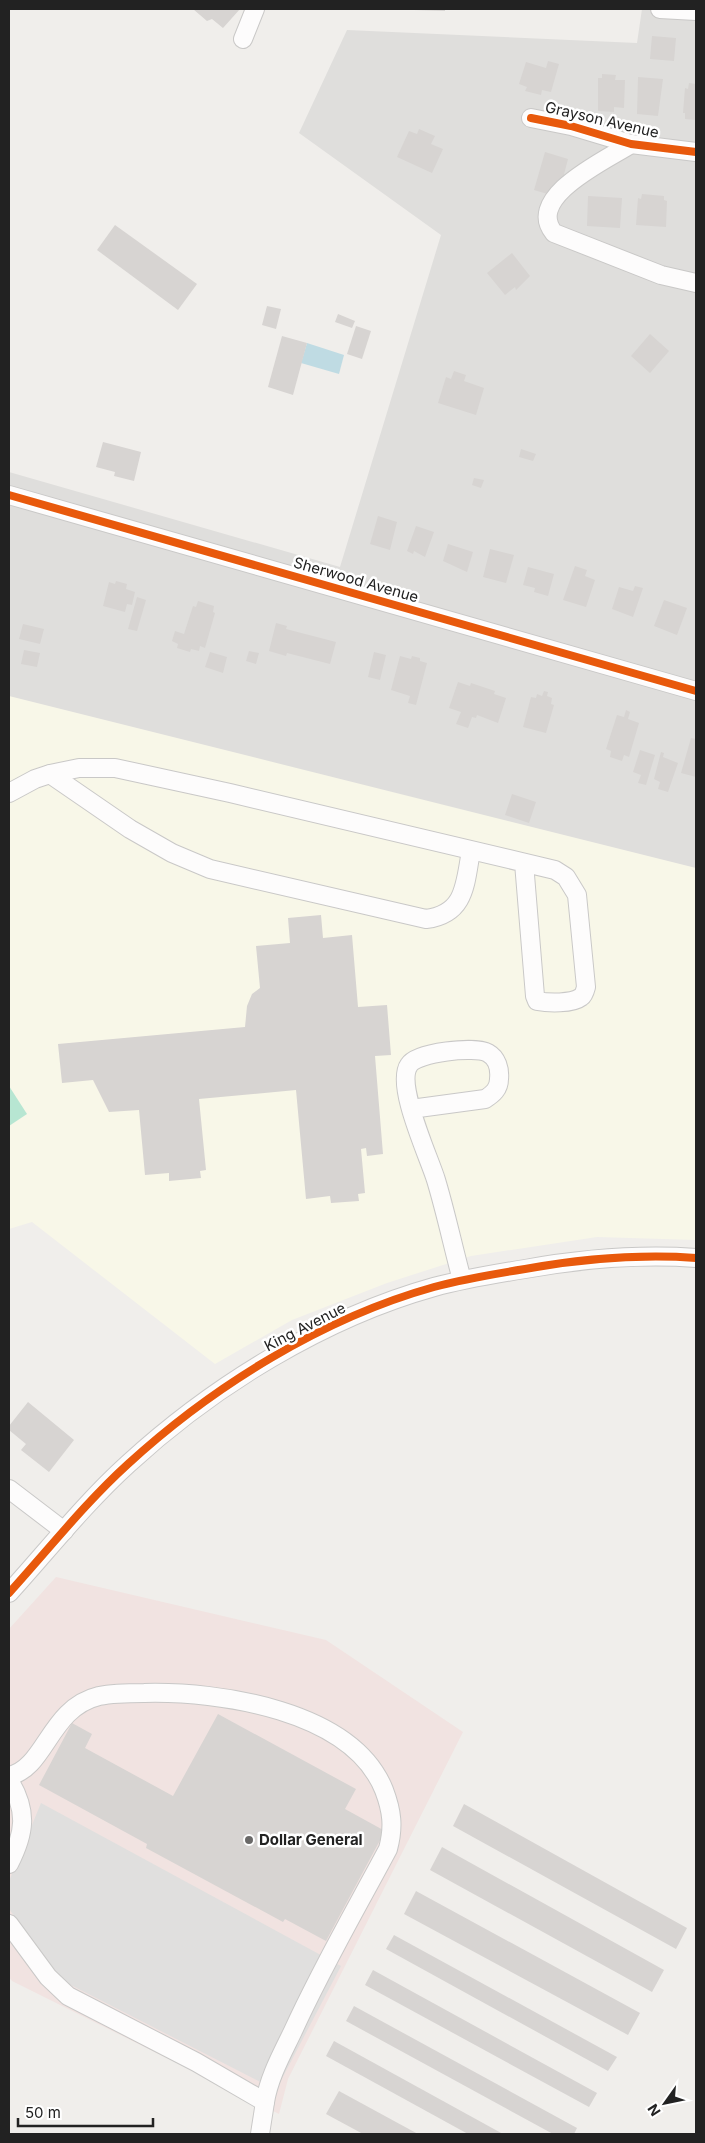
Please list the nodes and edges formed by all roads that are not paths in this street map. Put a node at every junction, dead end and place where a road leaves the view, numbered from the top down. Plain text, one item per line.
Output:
1 (255, 9) edge
2 (660, 9) edge
3 (696, 11) edge
4 (243, 39) dead end
5 (531, 118) dead end
6 (631, 144) junction
7 (696, 152) edge
8 (696, 284) edge
9 (9, 496) edge
10 (696, 691) edge
11 (50, 774) junction
12 (9, 793) edge
13 (471, 851) junction
14 (524, 863) junction
15 (411, 1109) junction
16 (696, 1258) edge
17 (462, 1280) junction
18 (9, 1489) edge
19 (64, 1531) junction
20 (9, 1593) edge
21 (9, 1776) edge
22 (9, 1780) edge
23 (9, 1864) edge
24 (9, 1924) edge
25 (265, 2102) junction
26 (260, 2134) edge

1 - 4 street
2 - 3 street
5 - 6 street, Grayson Avenue
6 - 7 street, Grayson Avenue
6 - 8 street
9 - 10 street, Sherwood Avenue
11 - 12 street
11 - 13 street
11 - 13 street
13 - 14 street
14 - 14 street
15 - 15 street
15 - 17 street
16 - 17 street, King Avenue
17 - 19 street, King Avenue
18 - 19 street
19 - 20 street, King Avenue
21 - 25 street
22 - 23 street
24 - 25 street
25 - 26 street

